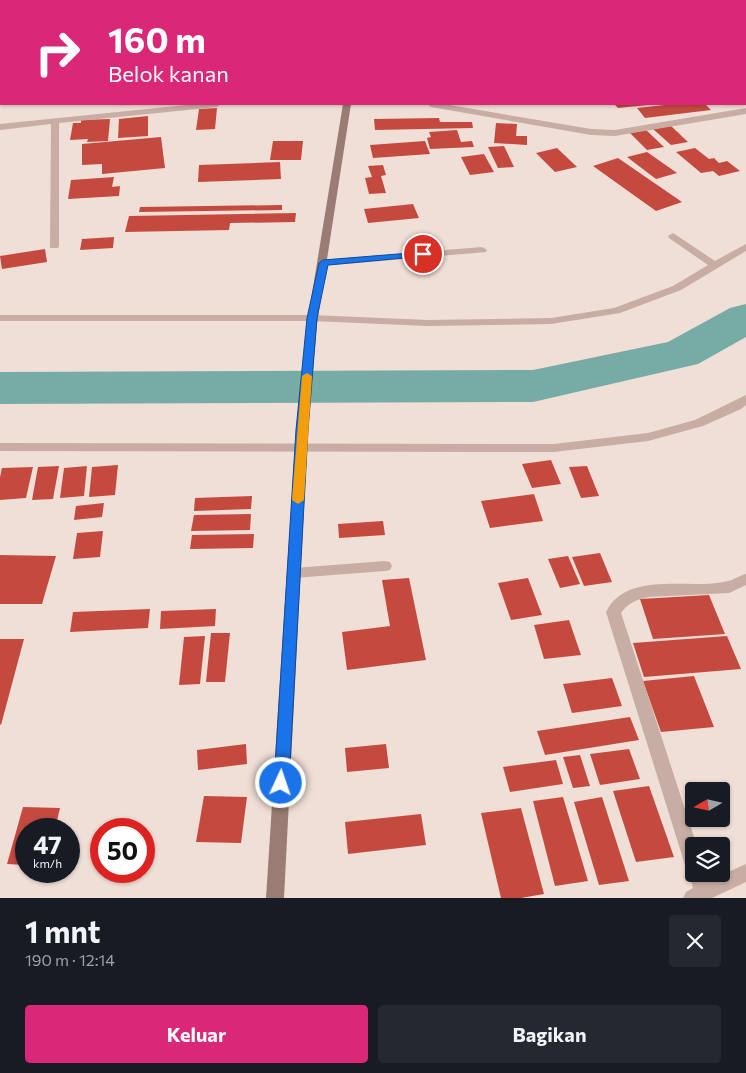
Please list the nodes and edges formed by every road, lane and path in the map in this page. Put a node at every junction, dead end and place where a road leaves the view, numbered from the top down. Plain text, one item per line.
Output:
1 (208, 105) edge
2 (347, 105) edge
3 (437, 105) edge
4 (746, 111) edge
5 (55, 122) junction
6 (553, 126) junction
7 (0, 128) edge
8 (551, 138) dead end
9 (673, 236) dead end
10 (54, 246) dead end
11 (746, 247) edge
12 (482, 250) dead end
13 (323, 263) junction
14 (714, 266) junction
15 (0, 318) edge
16 (312, 321) junction
17 (746, 399) edge
18 (0, 446) edge
19 (301, 447) junction
20 (385, 566) dead end
21 (294, 573) junction
22 (746, 579) edge
23 (685, 837) edge
24 (746, 873) edge
25 (697, 882) edge
26 (697, 895) edge
27 (275, 898) edge

1 - 5 street
2 - 13 main road
3 - 6 street
4 - 6 street
5 - 7 street
5 - 10 street
6 - 8 street
9 - 14 street
11 - 14 street
12 - 13 street
13 - 16 main road
14 - 16 street
15 - 16 street
16 - 19 main road
17 - 19 street
18 - 19 street
19 - 21 main road
20 - 21 street
21 - 27 main road
22 - 23 street
24 - 26 street
25 - 26 street

